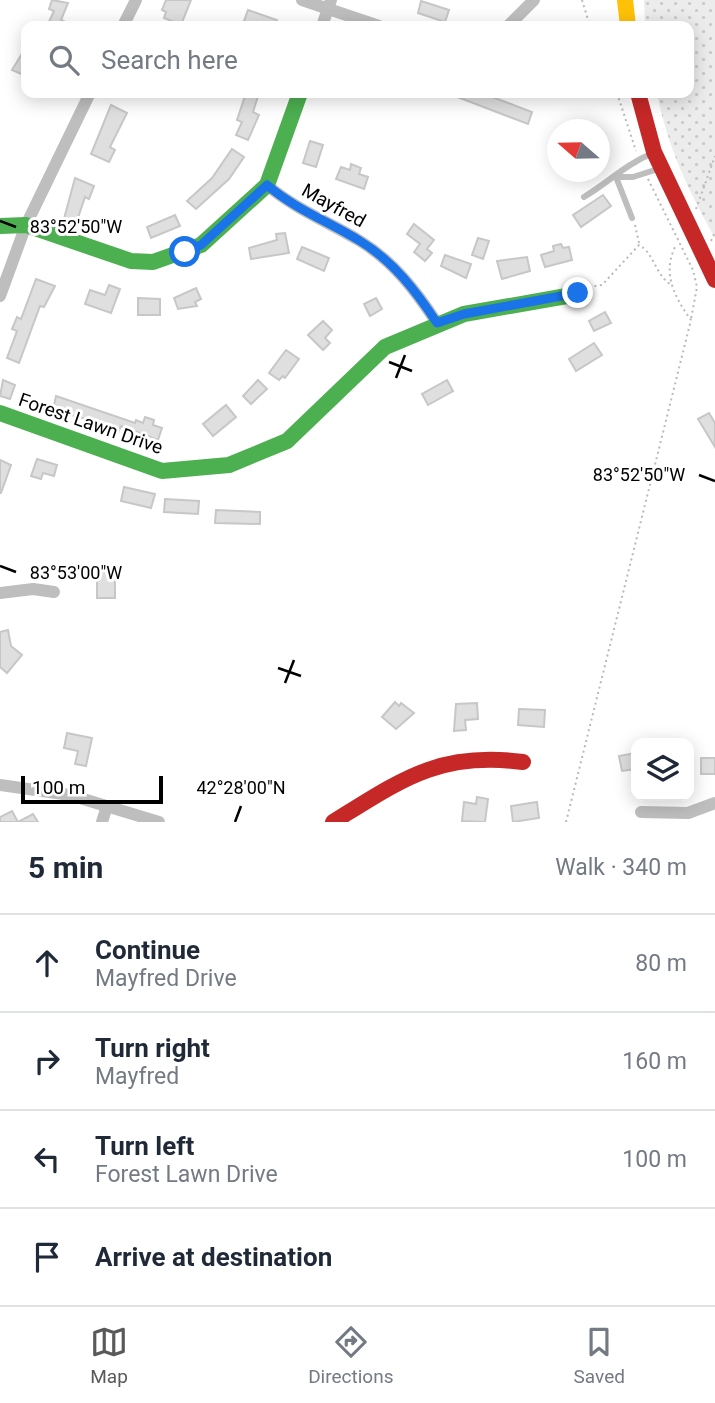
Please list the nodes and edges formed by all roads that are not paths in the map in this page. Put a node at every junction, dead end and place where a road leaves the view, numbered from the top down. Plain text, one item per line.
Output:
1 (136, 0) edge
2 (302, 0) edge
3 (534, 0) edge
4 (625, 0) edge
5 (329, 5) edge
6 (126, 21) edge
7 (367, 21) edge
8 (513, 21) edge
9 (627, 21) edge
10 (88, 98) edge
11 (298, 98) edge
12 (639, 98) edge
13 (654, 152) junction
14 (661, 168) junction
15 (616, 177) junction
16 (267, 185) junction
17 (584, 197) dead end
18 (632, 218) road end
19 (26, 225) junction
20 (0, 226) edge
21 (715, 280) edge
22 (578, 293) road end
23 (0, 296) edge
24 (437, 323) junction
25 (0, 413) edge
26 (54, 592) dead end
27 (0, 593) edge
28 (523, 762) dead end
29 (0, 785) edge
30 (715, 803) edge
31 (107, 806) junction
32 (641, 812) dead end
33 (102, 822) edge
34 (159, 822) edge
35 (334, 822) edge

1 - 6 street
2 - 5 street
3 - 8 street
4 - 9 street
5 - 7 street
10 - 19 street
11 - 16 street
12 - 13 street
13 - 14 street
13 - 15 lane
14 - 15 lane
14 - 21 street
15 - 17 lane
15 - 18 lane
16 - 19 street
16 - 24 street, Mayfred
19 - 20 street
19 - 23 street
22 - 24 street, Forest Lawn Drive
24 - 25 street, Forest Lawn Drive
26 - 27 street
28 - 35 street
29 - 31 street
30 - 32 street
31 - 33 street
31 - 34 street

